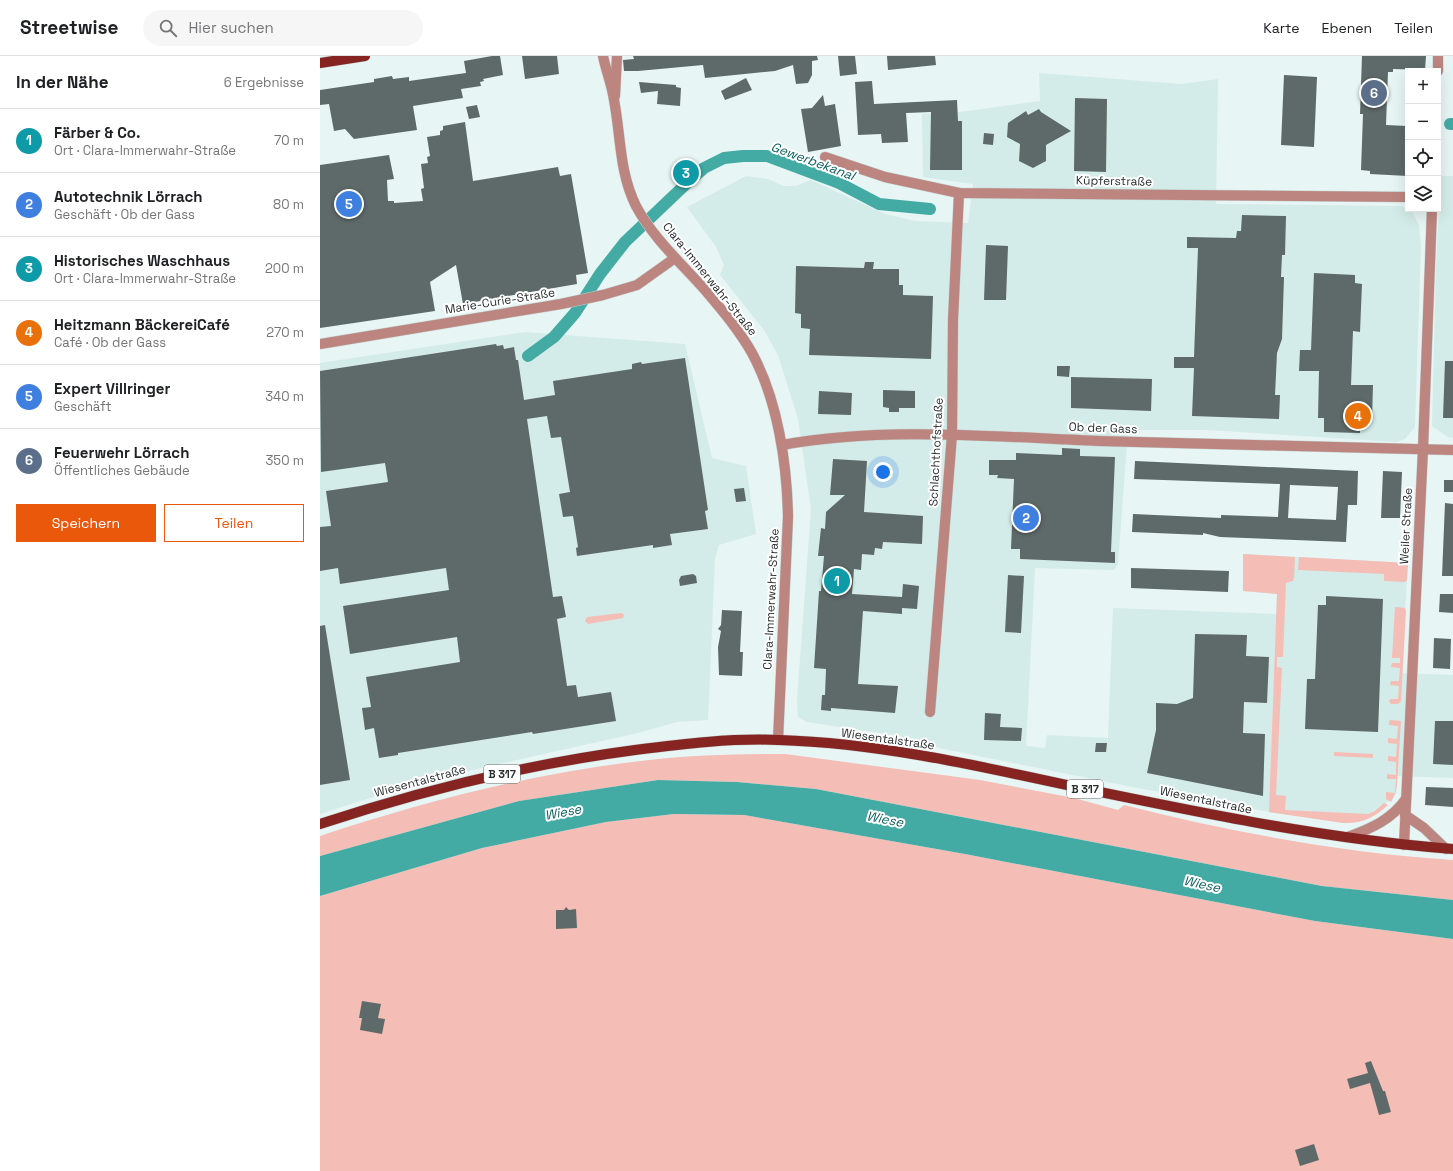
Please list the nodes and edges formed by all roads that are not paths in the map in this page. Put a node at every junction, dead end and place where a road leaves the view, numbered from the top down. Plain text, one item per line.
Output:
1 (364, 56) edge
2 (602, 56) edge
3 (617, 56) edge
4 (1438, 56) edge
5 (320, 62) edge
6 (1438, 68) edge
7 (614, 100) junction
8 (825, 158) dead end
9 (959, 193) junction
10 (1405, 197) edge
11 (1432, 212) edge
12 (676, 258) junction
13 (320, 344) edge
14 (952, 435) junction
15 (782, 445) junction
16 (1423, 449) junction
17 (1453, 450) edge
18 (930, 712) dead end
19 (778, 740) junction
20 (1406, 799) junction
21 (1405, 815) junction
22 (320, 824) edge
23 (1348, 837) junction
24 (1404, 845) junction
25 (1449, 849) edge

1 - 5 main road
2 - 7 street, Clara-Immerwahr-Straße
3 - 7 street, Clara-Immerwahr-Straße
4 - 6 street
7 - 12 street, Clara-Immerwahr-Straße
8 - 9 street, Küpferstraße
9 - 10 street, Küpferstraße
9 - 14 street, Schlachthofstraße
11 - 16 street, Weiler Straße
12 - 13 street, Marie-Curie-Straße
12 - 15 street, Clara-Immerwahr-Straße
14 - 15 street, Ob der Gass
14 - 16 street, Ob der Gass
14 - 18 street, Schlachthofstraße
15 - 19 street, Clara-Immerwahr-Straße
16 - 17 street, Ob der Gass
16 - 20 street, Weiler Straße
19 - 22 main road, Wiesentalstraße / B 317
19 - 23 main road, Wiesentalstraße / B 317
20 - 21 street, Weiler Straße
20 - 23 street
21 - 24 street, Weiler Straße
21 - 25 street
23 - 24 main road, Wiesentalstraße / B 317
24 - 25 main road, Wiesentalstraße / B 317

